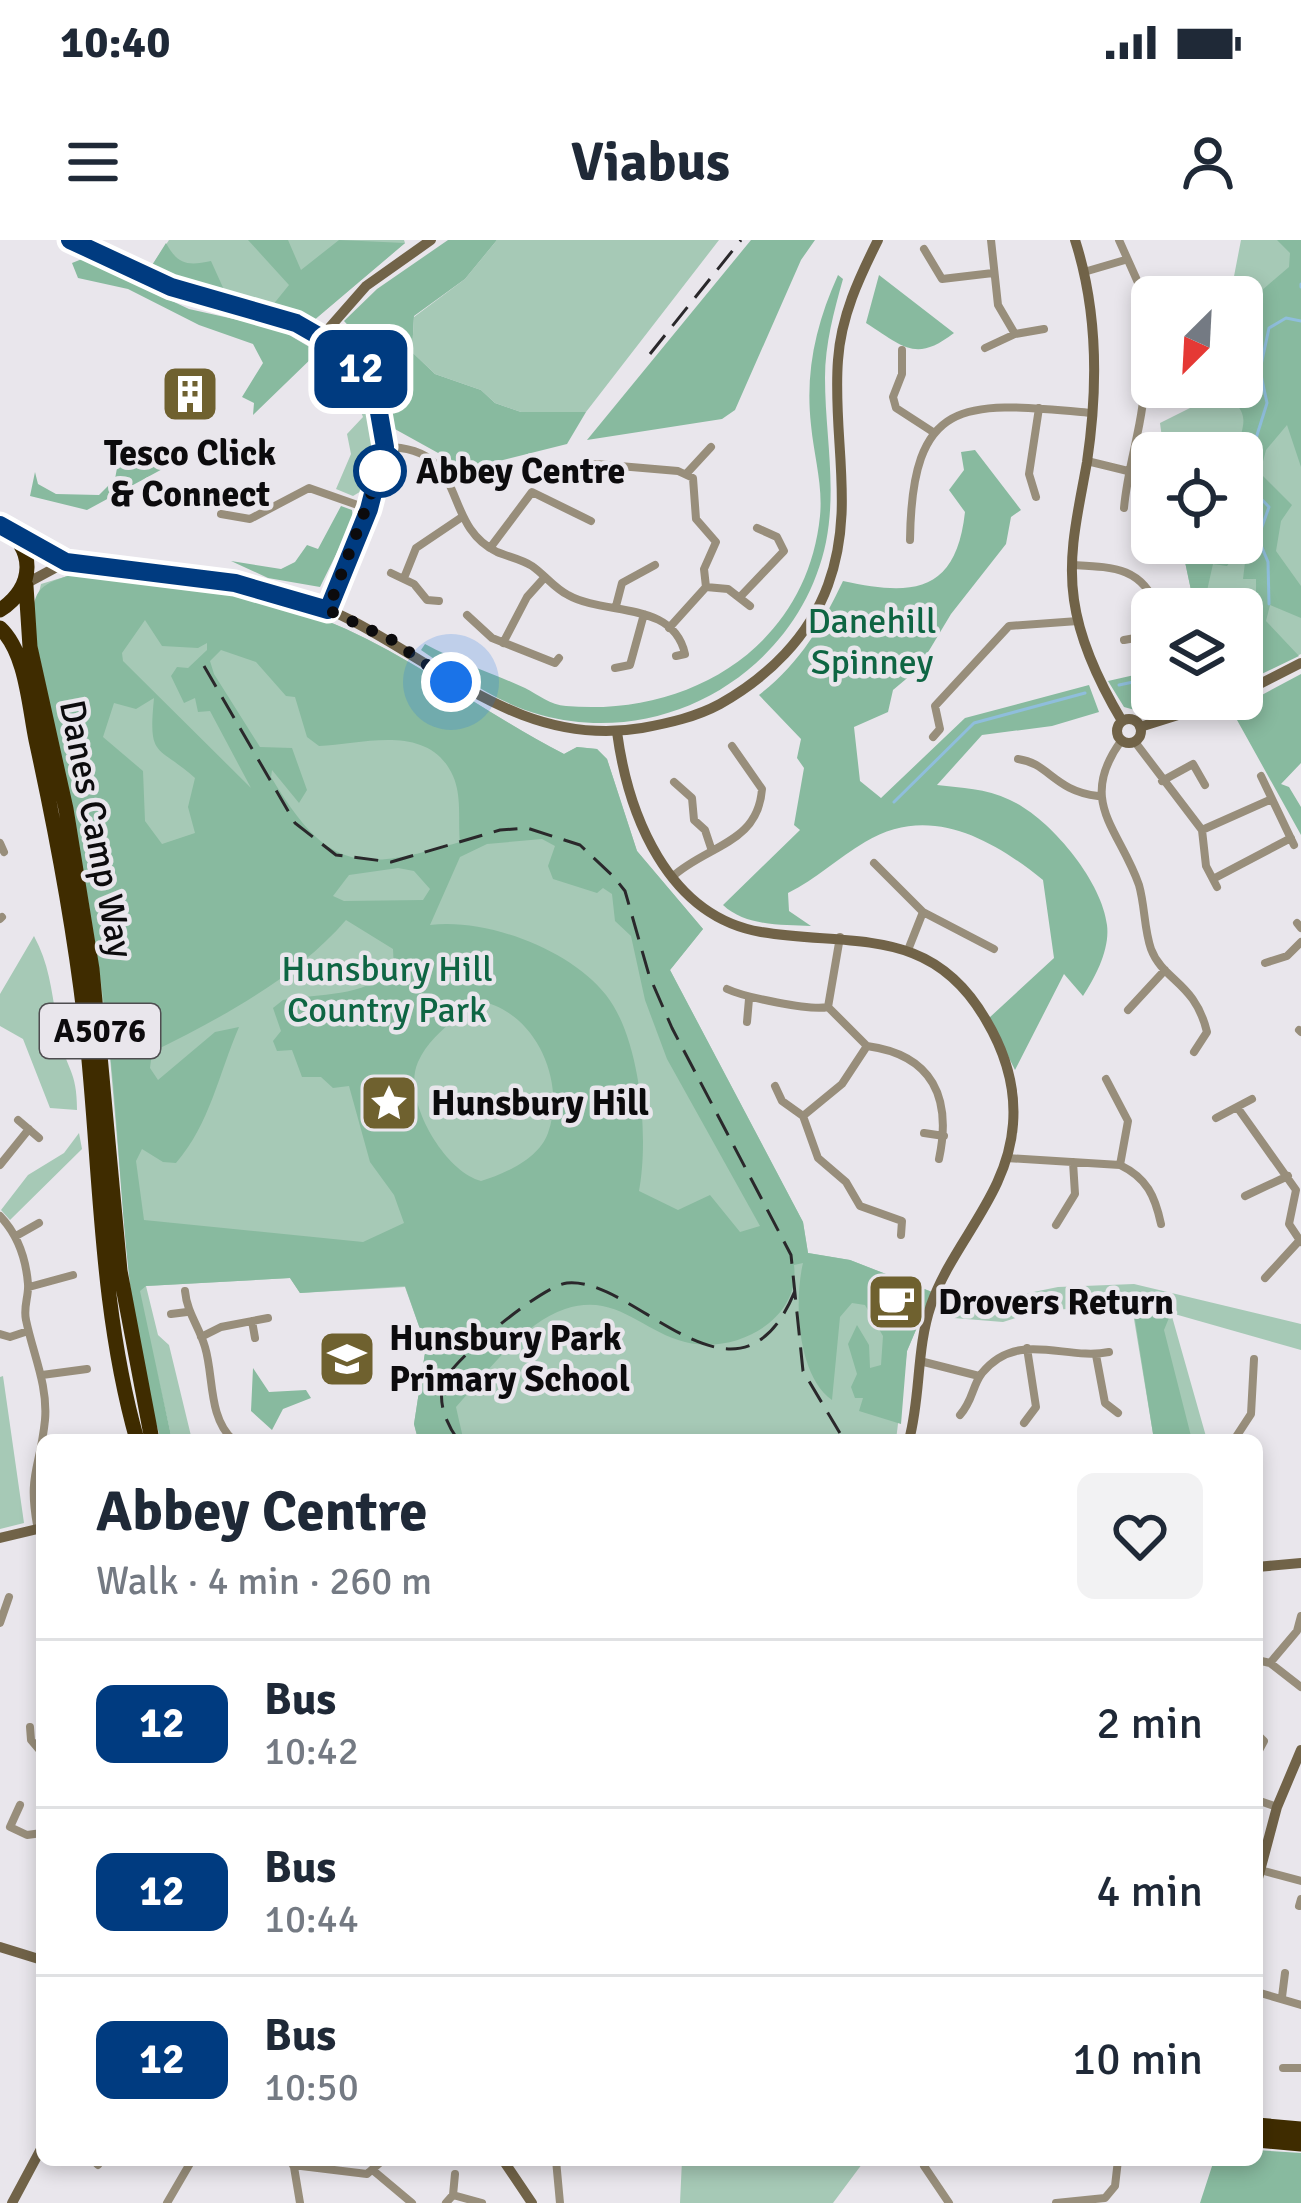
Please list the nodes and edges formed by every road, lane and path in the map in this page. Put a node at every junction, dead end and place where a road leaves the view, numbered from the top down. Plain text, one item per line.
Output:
1 (70, 240) edge
2 (431, 240) edge
3 (878, 240) edge
4 (991, 240) edge
5 (1076, 240) edge
6 (1119, 240) edge
7 (925, 249) dead end
8 (1125, 260) junction
9 (1084, 272) junction
10 (992, 273) junction
11 (1134, 276) edge
12 (1044, 329) dead end
13 (1015, 334) junction
14 (323, 335) junction
15 (985, 348) dead end
16 (902, 350) dead end
17 (1039, 408) junction
18 (1147, 408) edge
19 (1093, 413) junction
20 (933, 433) junction
21 (385, 447) junction
22 (711, 447) dead end
23 (658, 458) dead end
24 (1087, 461) junction
25 (596, 464) dead end
26 (657, 470) junction
27 (1128, 471) junction
28 (687, 473) junction
29 (1036, 496) dead end
30 (1124, 508) dead end
31 (369, 509) junction
32 (462, 517) junction
33 (591, 521) dead end
34 (0, 525) edge
35 (227, 528) dead end
36 (757, 528) dead end
37 (18, 539) junction
38 (910, 540) dead end
39 (490, 548) junction
40 (66, 562) junction
41 (648, 563) dead end
42 (1071, 565) junction
43 (391, 573) dead end
44 (404, 578) junction
45 (545, 578) junction
46 (26, 584) junction
47 (706, 586) junction
48 (1147, 588) edge
49 (740, 597) junction
50 (440, 601) dead end
51 (750, 606) dead end
52 (616, 607) junction
53 (0, 610) edge
54 (328, 610) junction
55 (644, 614) junction
56 (474, 617) dead end
57 (1078, 621) junction
58 (0, 628) edge
59 (669, 628) junction
60 (1131, 639) edge
61 (1124, 640) dead end
62 (503, 643) junction
63 (685, 654) dead end
64 (555, 664) dead end
65 (1300, 664) edge
66 (615, 668) dead end
67 (1263, 682) edge
68 (1162, 720) edge
69 (1122, 721) junction
70 (1140, 727) junction
71 (616, 732) junction
72 (933, 737) dead end
73 (1128, 741) junction
74 (738, 747) dead end
75 (1018, 759) dead end
76 (1262, 776) dead end
77 (680, 779) dead end
78 (1162, 781) junction
79 (1205, 785) dead end
80 (1099, 796) junction
81 (1272, 799) junction
82 (1202, 830) junction
83 (711, 848) junction
84 (874, 863) dead end
85 (672, 877) junction
86 (923, 912) junction
87 (840, 937) junction
88 (1301, 942) edge
89 (994, 949) dead end
90 (908, 950) junction
91 (1265, 963) dead end
92 (1165, 970) junction
93 (727, 989) dead end
94 (749, 999) junction
95 (828, 1006) junction
96 (1128, 1010) dead end
97 (747, 1022) dead end
98 (867, 1046) junction
99 (1194, 1052) dead end
100 (1106, 1079) dead end
101 (775, 1086) dead end
102 (1252, 1099) dead end
103 (1237, 1107) junction
104 (802, 1116) junction
105 (1216, 1118) dead end
106 (17, 1120) dead end
107 (29, 1130) junction
108 (924, 1133) dead end
109 (944, 1136) junction
110 (39, 1138) dead end
111 (1005, 1158) junction
112 (939, 1159) dead end
113 (1073, 1162) junction
114 (0, 1165) edge
115 (1120, 1165) junction
116 (1288, 1176) junction
117 (1245, 1196) dead end
118 (0, 1216) edge
119 (39, 1223) dead end
120 (1161, 1224) dead end
121 (1056, 1225) dead end
122 (901, 1235) dead end
123 (16, 1236) junction
124 (1300, 1241) edge
125 (73, 1275) dead end
126 (1265, 1279) dead end
127 (29, 1287) junction
128 (185, 1292) dead end
129 (187, 1312) junction
130 (171, 1314) dead end
131 (268, 1318) dead end
132 (252, 1321) junction
133 (28, 1330) junction
134 (0, 1334) edge
135 (202, 1337) junction
136 (255, 1338) dead end
137 (1028, 1348) junction
138 (1109, 1352) dead end
139 (1096, 1355) junction
140 (1254, 1359) dead end
141 (920, 1361) junction
142 (87, 1369) dead end
143 (42, 1375) junction
144 (979, 1376) junction
145 (1118, 1413) dead end
146 (959, 1416) dead end
147 (1024, 1423) dead end
148 (43, 1434) edge
149 (136, 1434) edge
150 (151, 1434) edge
151 (229, 1434) edge
152 (910, 1434) edge
153 (1238, 1434) edge
154 (36, 1467) edge
155 (36, 1513) edge
156 (36, 1530) edge
157 (0, 1538) edge
158 (1301, 1563) edge
159 (1263, 1566) edge
160 (9, 1597) dead end
161 (1301, 1616) edge
162 (0, 1623) edge
163 (1263, 1661) edge
164 (1270, 1663) junction
165 (1301, 1687) edge
166 (30, 1727) dead end
167 (36, 1746) edge
168 (1301, 1751) edge
169 (1263, 1802) edge
170 (20, 1805) dead end
171 (1277, 1807) junction
172 (12, 1830) junction
173 (36, 1832) edge
174 (0, 1838) edge
175 (1263, 1858) edge
176 (1263, 1877) edge
177 (1301, 1881) edge
178 (0, 1947) edge
179 (36, 1958) edge
180 (1285, 1973) dead end
181 (1263, 1993) edge
182 (1282, 1997) junction
183 (1301, 2005) edge
184 (1283, 2068) dead end
185 (1301, 2068) edge
186 (1263, 2126) edge
187 (1301, 2129) edge
188 (1263, 2141) edge
189 (1301, 2144) edge
190 (36, 2159) edge
191 (189, 2166) edge
192 (294, 2166) edge
193 (320, 2166) edge
194 (379, 2166) edge
195 (507, 2166) edge
196 (557, 2166) edge
197 (924, 2166) dead end
198 (1117, 2166) edge
199 (375, 2172) junction
200 (455, 2174) dead end
201 (450, 2199) edge
202 (13, 2203) edge
203 (167, 2203) edge
204 (300, 2203) edge
205 (411, 2203) edge
206 (482, 2203) edge
207 (532, 2203) edge
208 (560, 2203) edge
209 (949, 2203) edge
210 (1056, 2203) edge

1 - 14 street
2 - 14 street
3 - 71 street
4 - 10 street
5 - 9 street
6 - 8 street
7 - 10 street
8 - 9 street
8 - 11 street
9 - 19 street
10 - 13 street
12 - 13 street
13 - 15 street
14 - 21 street
16 - 20 street
17 - 19 street
17 - 20 street
17 - 29 street
18 - 27 street
19 - 24 street
20 - 38 street
21 - 31 street
21 - 32 street
22 - 28 street
23 - 26 street
24 - 27 street
24 - 42 street
25 - 26 street
26 - 28 street
27 - 30 street
28 - 47 street
31 - 35 street
31 - 54 street
32 - 39 street
32 - 44 street
33 - 39 street
34 - 37 highway
36 - 49 street
37 - 40 street
37 - 46 highway, Danes Camp Way
39 - 45 street
40 - 46 street
40 - 54 street
41 - 52 street
42 - 48 street
42 - 57 street
43 - 44 street
44 - 50 street
45 - 52 street
45 - 62 street
46 - 53 highway
46 - 150 highway, Danes Camp Way / A5076
47 - 49 street
47 - 59 street
49 - 51 street
52 - 55 street
54 - 71 street
55 - 59 street
55 - 66 street
56 - 62 street
57 - 69 street
57 - 72 street
58 - 149 highway, Danes Camp Way / A5076
59 - 63 street
60 - 61 street
62 - 64 street
65 - 67 street
68 - 70 street
69 - 70 street
69 - 73 street
70 - 73 street
71 - 85 street
73 - 78 street
73 - 80 street
74 - 83 street
75 - 80 street
76 - 81 street
77 - 83 street
78 - 79 street
78 - 82 street
80 - 92 street
81 - 82 street
81 - 82 street
83 - 85 street
84 - 86 street
85 - 87 street
86 - 89 street
86 - 90 street
87 - 90 street
87 - 95 street
88 - 91 street
90 - 111 street
92 - 96 street
92 - 99 street
93 - 94 street
94 - 95 street
94 - 97 street
95 - 98 street
98 - 104 street
98 - 109 street
100 - 115 street
101 - 104 street
102 - 103 street
103 - 105 street
103 - 116 street
104 - 122 street
106 - 107 street
107 - 110 street
107 - 114 street
108 - 109 street
109 - 112 street
111 - 113 street
111 - 141 street
113 - 115 street
113 - 121 street
115 - 120 street
116 - 117 street
116 - 124 street
118 - 123 street
119 - 123 street
123 - 127 street
124 - 126 street
125 - 127 street
127 - 133 street
128 - 129 street
129 - 130 street
129 - 135 street
131 - 132 street
132 - 135 street
132 - 136 street
133 - 134 street
133 - 143 street
135 - 151 street
137 - 139 street
137 - 144 street
137 - 147 street
138 - 139 street
139 - 145 street
140 - 153 street
141 - 144 street
141 - 152 street
142 - 143 street
143 - 148 street
144 - 146 street
154 - 155 street
156 - 157 street
158 - 159 street
160 - 162 street
161 - 164 street
163 - 164 street
164 - 165 street
166 - 167 street
168 - 171 street
169 - 171 street
170 - 172 street
171 - 175 street
172 - 173 street
172 - 174 street
176 - 177 street
178 - 179 street
180 - 182 street
181 - 182 street
182 - 183 street
184 - 185 street
186 - 187 highway
188 - 189 highway
190 - 202 street
191 - 203 street
192 - 204 street
193 - 199 street
194 - 199 street
195 - 207 street
196 - 208 street
197 - 209 street
198 - 210 street
199 - 205 street
200 - 201 street
201 - 206 street

